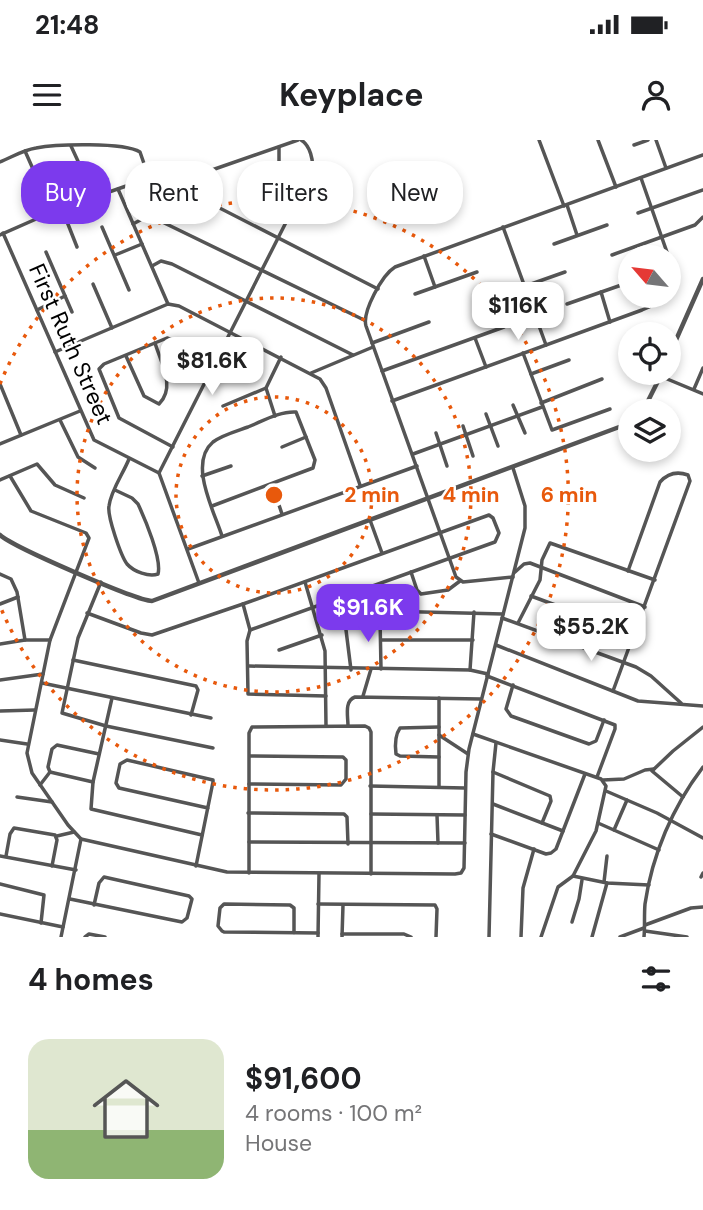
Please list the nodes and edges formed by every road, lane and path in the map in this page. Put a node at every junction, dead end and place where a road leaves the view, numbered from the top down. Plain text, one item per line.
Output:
1 (300, 140) edge
2 (539, 140) edge
3 (598, 140) edge
4 (648, 140) edge
5 (656, 140) edge
6 (634, 145) dead end
7 (71, 146) junction
8 (279, 147) junction
9 (25, 151) junction
10 (703, 155) edge
11 (29, 161) edge
12 (78, 161) edge
13 (143, 161) edge
14 (279, 161) edge
15 (0, 162) edge
16 (223, 166) edge
17 (666, 169) junction
18 (641, 178) junction
19 (125, 187) edge
20 (616, 187) junction
21 (118, 189) junction
22 (703, 190) edge
23 (111, 192) edge
24 (125, 205) edge
25 (565, 205) junction
26 (223, 208) edge
27 (651, 208) junction
28 (638, 213) dead end
29 (703, 217) edge
30 (24, 224) edge
31 (68, 224) edge
32 (133, 224) edge
33 (167, 224) edge
34 (607, 225) dead end
35 (102, 226) dead end
36 (503, 228) junction
37 (1, 234) edge
38 (577, 235) junction
39 (278, 236) junction
40 (662, 238) junction
41 (142, 244) junction
42 (554, 244) dead end
43 (664, 245) edge
44 (77, 247) dead end
45 (46, 252) dead end
46 (612, 255) dead end
47 (114, 256) junction
48 (424, 256) junction
49 (152, 266) junction
50 (262, 270) junction
51 (477, 272) dead end
52 (565, 272) dead end
53 (703, 279) edge
54 (93, 284) dead end
55 (524, 286) junction
56 (618, 286) edge
57 (435, 287) junction
58 (378, 289) junction
59 (129, 290) dead end
60 (601, 292) junction
61 (415, 294) dead end
62 (65, 296) junction
63 (247, 301) junction
64 (168, 304) junction
65 (474, 304) dead end
66 (567, 304) dead end
67 (647, 308) edge
68 (37, 310) junction
69 (72, 312) dead end
70 (365, 320) junction
71 (429, 322) dead end
72 (610, 322) junction
73 (505, 327) dead end
74 (112, 328) junction
75 (681, 329) edge
76 (231, 333) junction
77 (475, 338) junction
78 (155, 343) junction
79 (373, 345) junction
80 (546, 345) junction
81 (55, 352) junction
82 (523, 353) junction
83 (353, 355) junction
84 (126, 356) junction
85 (281, 357) junction
86 (569, 360) dead end
87 (216, 362) junction
88 (486, 367) junction
89 (703, 368) edge
90 (382, 371) junction
91 (311, 373) junction
92 (530, 374) junction
93 (601, 379) dead end
94 (681, 383) edge
95 (0, 384) edge
96 (266, 388) junction
97 (694, 389) junction
98 (703, 394) edge
99 (392, 401) junction
100 (223, 405) dead end
101 (513, 405) dead end
102 (542, 405) junction
103 (610, 409) dead end
104 (80, 411) junction
105 (486, 414) dead end
106 (275, 416) junction
107 (518, 416) junction
108 (60, 420) junction
109 (463, 426) dead end
110 (491, 427) junction
111 (618, 428) edge
112 (436, 433) dead end
113 (525, 433) dead end
114 (21, 435) junction
115 (467, 435) junction
116 (307, 437) junction
117 (0, 444) edge
118 (439, 445) junction
119 (498, 446) dead end
120 (173, 447) junction
121 (282, 447) dead end
122 (413, 454) junction
123 (473, 456) dead end
124 (130, 459) junction
125 (231, 466) dead end
126 (417, 466) junction
127 (447, 467) dead end
128 (95, 468) dead end
129 (513, 468) junction
130 (159, 474) junction
131 (10, 476) junction
132 (202, 476) junction
133 (0, 480) edge
134 (272, 484) junction
135 (360, 485) junction
136 (115, 490) junction
137 (84, 498) dead end
138 (429, 499) junction
139 (212, 506) junction
140 (282, 514) junction
141 (370, 520) junction
142 (440, 532) junction
143 (222, 536) junction
144 (2, 539) edge
145 (187, 549) junction
146 (382, 553) junction
147 (449, 558) junction
148 (542, 568) junction
149 (628, 571) junction
150 (78, 572) junction
151 (411, 572) junction
152 (0, 574) edge
153 (513, 575) junction
154 (655, 580) junction
155 (460, 581) junction
156 (101, 582) junction
157 (305, 582) junction
158 (199, 583) junction
159 (531, 596) junction
160 (18, 597) junction
161 (342, 598) junction
162 (0, 604) edge
163 (243, 604) junction
164 (645, 607) junction
165 (314, 608) junction
166 (474, 612) junction
167 (87, 613) junction
168 (502, 616) junction
169 (518, 623) junction
170 (250, 630) junction
171 (322, 635) junction
172 (636, 635) junction
173 (24, 640) junction
174 (50, 640) junction
175 (381, 640) junction
176 (472, 640) junction
177 (0, 644) edge
178 (495, 645) junction
179 (279, 650) dead end
180 (73, 660) junction
181 (625, 662) junction
182 (249, 666) junction
183 (326, 669) junction
184 (371, 669) junction
185 (381, 669) junction
186 (351, 670) junction
187 (470, 670) junction
188 (43, 674) junction
189 (488, 675) junction
190 (0, 680) edge
191 (41, 682) junction
192 (513, 685) junction
193 (66, 687) junction
194 (613, 691) junction
195 (326, 696) junction
196 (363, 696) junction
197 (112, 698) junction
198 (439, 698) junction
199 (482, 699) junction
200 (682, 704) junction
201 (703, 706) edge
202 (0, 710) edge
203 (35, 710) junction
204 (191, 715) junction
205 (211, 718) dead end
206 (604, 720) junction
207 (106, 726) junction
208 (326, 726) junction
209 (348, 726) junction
210 (439, 727) junction
211 (703, 727) edge
212 (473, 734) junction
213 (439, 735) junction
214 (0, 740) edge
215 (496, 743) junction
216 (27, 744) junction
217 (213, 748) dead end
218 (99, 754) junction
219 (468, 754) junction
220 (249, 756) junction
221 (439, 757) junction
222 (703, 767) edge
223 (654, 769) junction
224 (50, 772) junction
225 (493, 772) junction
226 (585, 774) junction
227 (597, 778) junction
228 (603, 780) junction
229 (93, 782) junction
230 (249, 784) junction
231 (40, 785) junction
232 (370, 786) junction
233 (439, 787) junction
234 (465, 788) junction
235 (606, 791) junction
236 (17, 797) dead end
237 (683, 797) junction
238 (627, 800) junction
239 (52, 802) junction
240 (493, 804) junction
241 (208, 808) junction
242 (248, 813) junction
243 (371, 814) junction
244 (438, 815) junction
245 (465, 815) junction
246 (671, 820) junction
247 (542, 823) junction
248 (598, 823) junction
249 (614, 830) junction
250 (563, 831) junction
251 (74, 832) junction
252 (491, 834) junction
253 (202, 835) junction
254 (57, 836) junction
255 (703, 838) edge
256 (81, 839) junction
257 (249, 842) junction
258 (438, 843) junction
259 (465, 843) junction
260 (348, 844) junction
261 (370, 844) junction
262 (534, 849) junction
263 (659, 850) junction
264 (3, 856) edge
265 (607, 856) dead end
266 (52, 866) junction
267 (196, 866) junction
268 (76, 870) junction
269 (248, 873) junction
270 (319, 874) junction
271 (371, 874) junction
272 (573, 876) junction
273 (582, 879) junction
274 (605, 883) junction
275 (0, 884) edge
276 (649, 885) junction
277 (70, 899) junction
278 (318, 904) junction
279 (94, 905) junction
280 (342, 905) junction
281 (703, 907) edge
282 (0, 914) edge
283 (572, 922) dead end
284 (41, 923) junction
285 (64, 927) junction
286 (645, 930) edge
287 (294, 933) junction
288 (318, 935) edge
289 (342, 936) edge
290 (61, 937) edge
291 (85, 937) edge
292 (105, 937) edge
293 (411, 937) edge
294 (436, 937) edge
295 (489, 937) edge
296 (521, 937) edge
297 (541, 937) edge
298 (592, 937) edge
299 (620, 937) edge
300 (687, 937) edge

1 - 8 street
1 - 39 street
2 - 25 street
3 - 20 street
4 - 6 street
5 - 17 street
7 - 9 street
7 - 12 street
7 - 13 street
8 - 14 street
8 - 16 street
9 - 11 street
9 - 15 street
10 - 17 street
17 - 18 street
18 - 20 street
18 - 27 street
19 - 21 street
20 - 25 street
21 - 23 street
21 - 24 street
22 - 27 street
25 - 36 street
25 - 38 street
26 - 39 street
27 - 28 street
27 - 40 street
29 - 40 street
30 - 37 street
31 - 44 street
32 - 41 street
33 - 50 street
34 - 38 street
35 - 47 street
36 - 48 street
36 - 55 street
37 - 68 street, First Ruth Street
38 - 42 street
39 - 50 street
39 - 58 street
40 - 43 street
40 - 46 street
41 - 47 street
41 - 49 street
45 - 62 street
47 - 59 street
48 - 57 street
48 - 58 street
49 - 63 street
49 - 64 street
50 - 63 street
50 - 70 street
51 - 57 street
52 - 55 street
53 - 75 street
54 - 74 street
55 - 65 street
55 - 80 street
56 - 60 street
57 - 61 street
58 - 70 street
60 - 66 street
60 - 72 street
62 - 68 street
62 - 69 street
63 - 76 street
63 - 83 street
64 - 74 street
64 - 76 street
67 - 72 street
68 - 81 street, First Ruth Street
70 - 79 street
71 - 79 street
72 - 80 street
73 - 77 street
74 - 81 street
76 - 85 street
76 - 87 street
77 - 88 street
77 - 90 street
78 - 84 street
78 - 84 street
78 - 87 street
79 - 83 street
79 - 90 street
80 - 82 street
81 - 104 street, First Ruth Street
82 - 88 street
82 - 92 street
83 - 91 street
84 - 120 street
85 - 91 street
85 - 96 street
86 - 92 street
87 - 120 street
88 - 99 street
89 - 97 street
90 - 99 street
91 - 135 street
92 - 102 street
93 - 102 street
94 - 97 street
95 - 114 street
96 - 100 street
96 - 106 street
97 - 98 street
99 - 122 street
101 - 107 street
102 - 103 street
102 - 107 street
104 - 108 street
104 - 124 street, First Ruth Street
105 - 110 street
106 - 116 street
106 - 132 street
107 - 110 street
107 - 113 street
108 - 114 street
108 - 128 street
109 - 115 street
110 - 115 street
110 - 119 street
111 - 129 street
112 - 118 street
114 - 117 street
115 - 118 street
115 - 123 street
116 - 121 street
116 - 134 street
118 - 122 street
118 - 127 street
120 - 130 street
122 - 126 street
124 - 130 street, First Ruth Street
124 - 136 street
125 - 132 street
126 - 135 street
126 - 138 street
129 - 138 street
129 - 153 street
130 - 145 street
131 - 133 street
131 - 137 street
131 - 150 street
132 - 139 street
134 - 139 street
134 - 140 street
135 - 140 street
136 - 136 street
138 - 141 street
138 - 142 street
139 - 143 street
140 - 143 street
141 - 146 street
141 - 158 street
142 - 146 street
142 - 147 street
142 - 147 street
143 - 145 street
144 - 150 street
145 - 158 street
146 - 157 street
147 - 151 street
147 - 155 street
148 - 149 street
148 - 153 street
148 - 159 street
148 - 164 street
149 - 154 street
149 - 154 street
150 - 156 street
150 - 174 street
151 - 155 street
151 - 161 street
152 - 160 street
153 - 155 street
153 - 168 street
154 - 164 street
156 - 158 street
156 - 167 street
157 - 163 street
157 - 165 street
159 - 169 street
159 - 172 street
160 - 162 street
160 - 173 street
161 - 165 street
161 - 186 street
163 - 167 street
163 - 170 street
164 - 172 street
165 - 170 street
165 - 171 street
166 - 168 street
166 - 175 street
166 - 176 street
167 - 180 street
168 - 169 street
168 - 178 street
169 - 181 street
170 - 182 street
171 - 179 street
171 - 183 street
172 - 181 street
173 - 174 street
173 - 177 street
174 - 188 street
175 - 176 street
175 - 185 street
176 - 187 street
178 - 189 street
178 - 194 street
180 - 193 street
180 - 204 street
181 - 194 street
181 - 200 street
182 - 183 street
182 - 195 street
183 - 186 street
183 - 195 street
184 - 185 street
184 - 186 street
184 - 196 street
185 - 187 street
187 - 189 street
188 - 190 street
188 - 191 street
189 - 192 street
189 - 199 street
191 - 193 street
191 - 203 street
192 - 206 street
192 - 206 street
193 - 197 street
193 - 207 street
194 - 200 street
195 - 208 street
196 - 198 street
196 - 209 street
197 - 204 street
197 - 207 street
198 - 199 street
198 - 210 street
199 - 212 street
200 - 201 street
202 - 203 street
203 - 216 street
204 - 205 street
206 - 227 street
207 - 217 street
207 - 218 street
208 - 209 street
208 - 220 street
209 - 232 street
210 - 213 street
210 - 221 street
211 - 223 street
212 - 215 street
212 - 219 street
213 - 219 street
213 - 221 street
214 - 216 street
215 - 225 street
215 - 226 street
216 - 231 street
218 - 224 street
218 - 229 street
219 - 234 street
220 - 230 street
220 - 230 street
221 - 233 street
222 - 237 street
223 - 228 street
223 - 237 street
224 - 229 street
224 - 231 street
225 - 240 street
225 - 247 street
226 - 227 street
226 - 250 street
227 - 228 street
228 - 235 street
229 - 253 street
230 - 242 street
231 - 239 street
232 - 233 street
232 - 243 street
233 - 234 street
234 - 245 street
235 - 238 street
235 - 248 street
236 - 239 street
237 - 246 street
238 - 246 street
238 - 249 street
239 - 251 street
240 - 247 street
240 - 252 street
241 - 241 street
241 - 253 street
242 - 257 street
242 - 260 street
243 - 244 street
243 - 261 street
244 - 245 street
244 - 258 street
245 - 259 street
246 - 255 street
246 - 263 street
247 - 250 street
248 - 249 street
248 - 272 street
249 - 263 street
250 - 262 street
251 - 254 street
251 - 256 street
252 - 262 street
252 - 295 street
253 - 267 street
254 - 264 street
254 - 266 street
256 - 267 street
256 - 268 street
257 - 260 street
257 - 269 street
258 - 259 street
258 - 261 street
259 - 271 street
260 - 261 street
261 - 271 street
262 - 296 street
263 - 276 street
264 - 266 street
265 - 274 street
266 - 268 street
267 - 269 street
268 - 277 street
269 - 270 street
270 - 271 street
270 - 278 street
272 - 273 street
272 - 297 street
273 - 274 street
273 - 283 street
274 - 276 street
274 - 298 street
275 - 284 street
276 - 286 street
277 - 279 street
277 - 285 street
278 - 280 street
278 - 288 street
279 - 279 street
280 - 289 street
280 - 294 street
281 - 286 street
282 - 284 street
284 - 285 street
285 - 290 street
286 - 299 street
286 - 300 street
287 - 287 street
287 - 288 street
289 - 293 street
291 - 292 street

